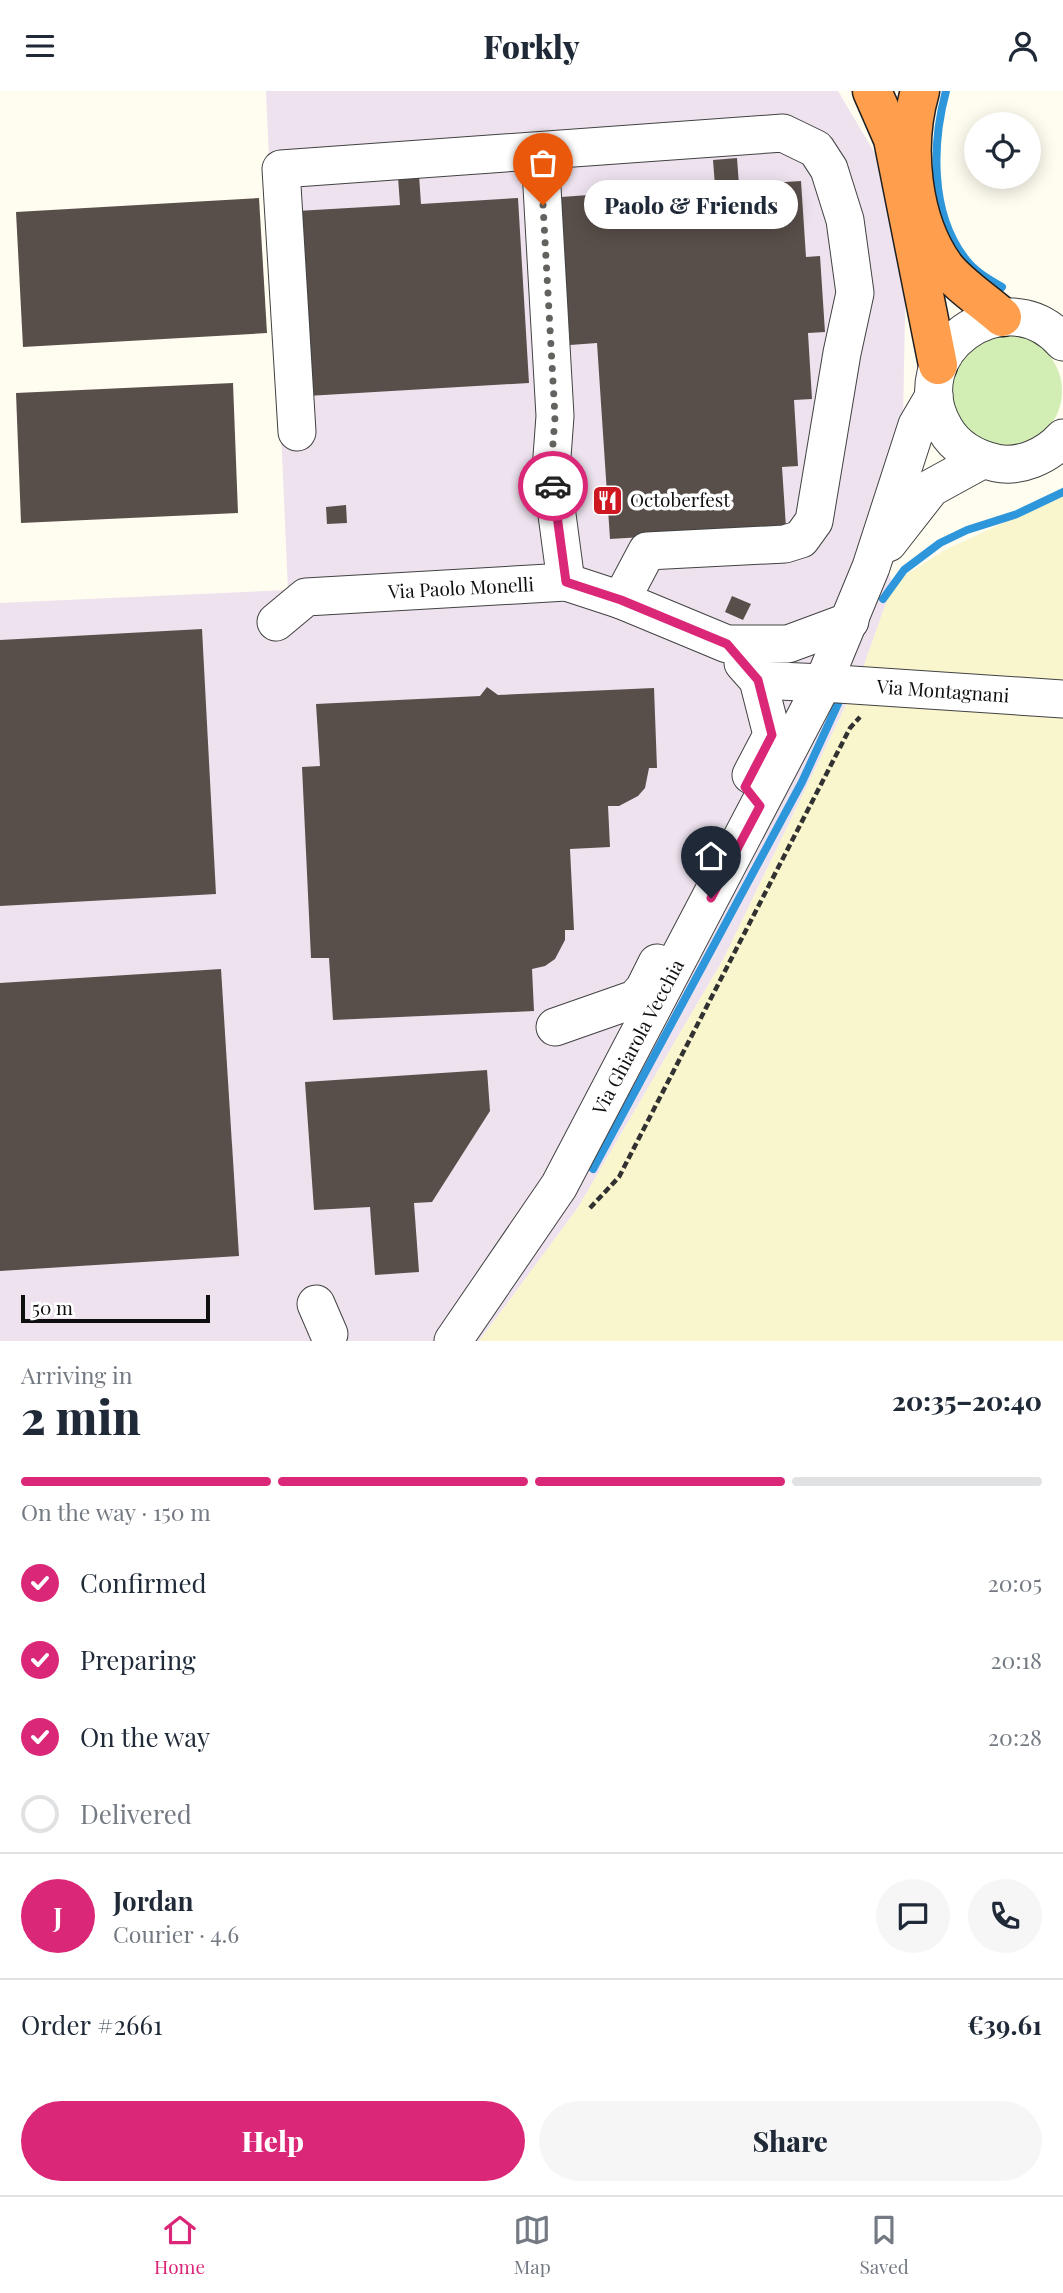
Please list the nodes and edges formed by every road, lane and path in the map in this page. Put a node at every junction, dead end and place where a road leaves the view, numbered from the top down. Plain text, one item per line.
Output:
1 (872, 91) edge
2 (920, 91) edge
3 (540, 152) junction
4 (1063, 302) edge
5 (1017, 319) junction
6 (1063, 342) edge
7 (936, 380) junction
8 (296, 432) dead end
9 (1063, 438) edge
10 (982, 460) junction
11 (871, 567) junction
12 (566, 582) junction
13 (621, 600) junction
14 (850, 621) junction
15 (276, 622) dead end
16 (727, 644) junction
17 (788, 644) junction
18 (758, 680) junction
19 (823, 683) junction
20 (1063, 699) edge
21 (863, 715) dead end
22 (760, 806) junction
23 (687, 944) junction
24 (555, 1027) dead end
25 (590, 1208) dead end
26 (453, 1341) edge

1 - 7 highway
2 - 5 highway
3 - 8 street
3 - 12 street
3 - 13 street
4 - 5 street, Via Ghiarola Vecchia
5 - 6 street
5 - 7 street, Via Ghiarola Vecchia
7 - 10 street
7 - 11 street, Via Ghiarola Vecchia
9 - 10 street
10 - 11 street, Via Ghiarola Vecchia
11 - 14 street, Via Ghiarola Vecchia
12 - 13 street, Via Paolo Monelli
12 - 15 street, Via Paolo Monelli
13 - 16 street, Via Paolo Monelli
14 - 17 street
14 - 19 street, Via Ghiarola Vecchia
16 - 17 street
16 - 18 street
17 - 19 street
18 - 19 street, Via Montagnani
18 - 22 street
19 - 20 street, Via Montagnani
19 - 22 street, Via Ghiarola Vecchia
21 - 25 path
22 - 23 street, Via Ghiarola Vecchia
23 - 24 street
23 - 26 street, Via Ghiarola Vecchia

